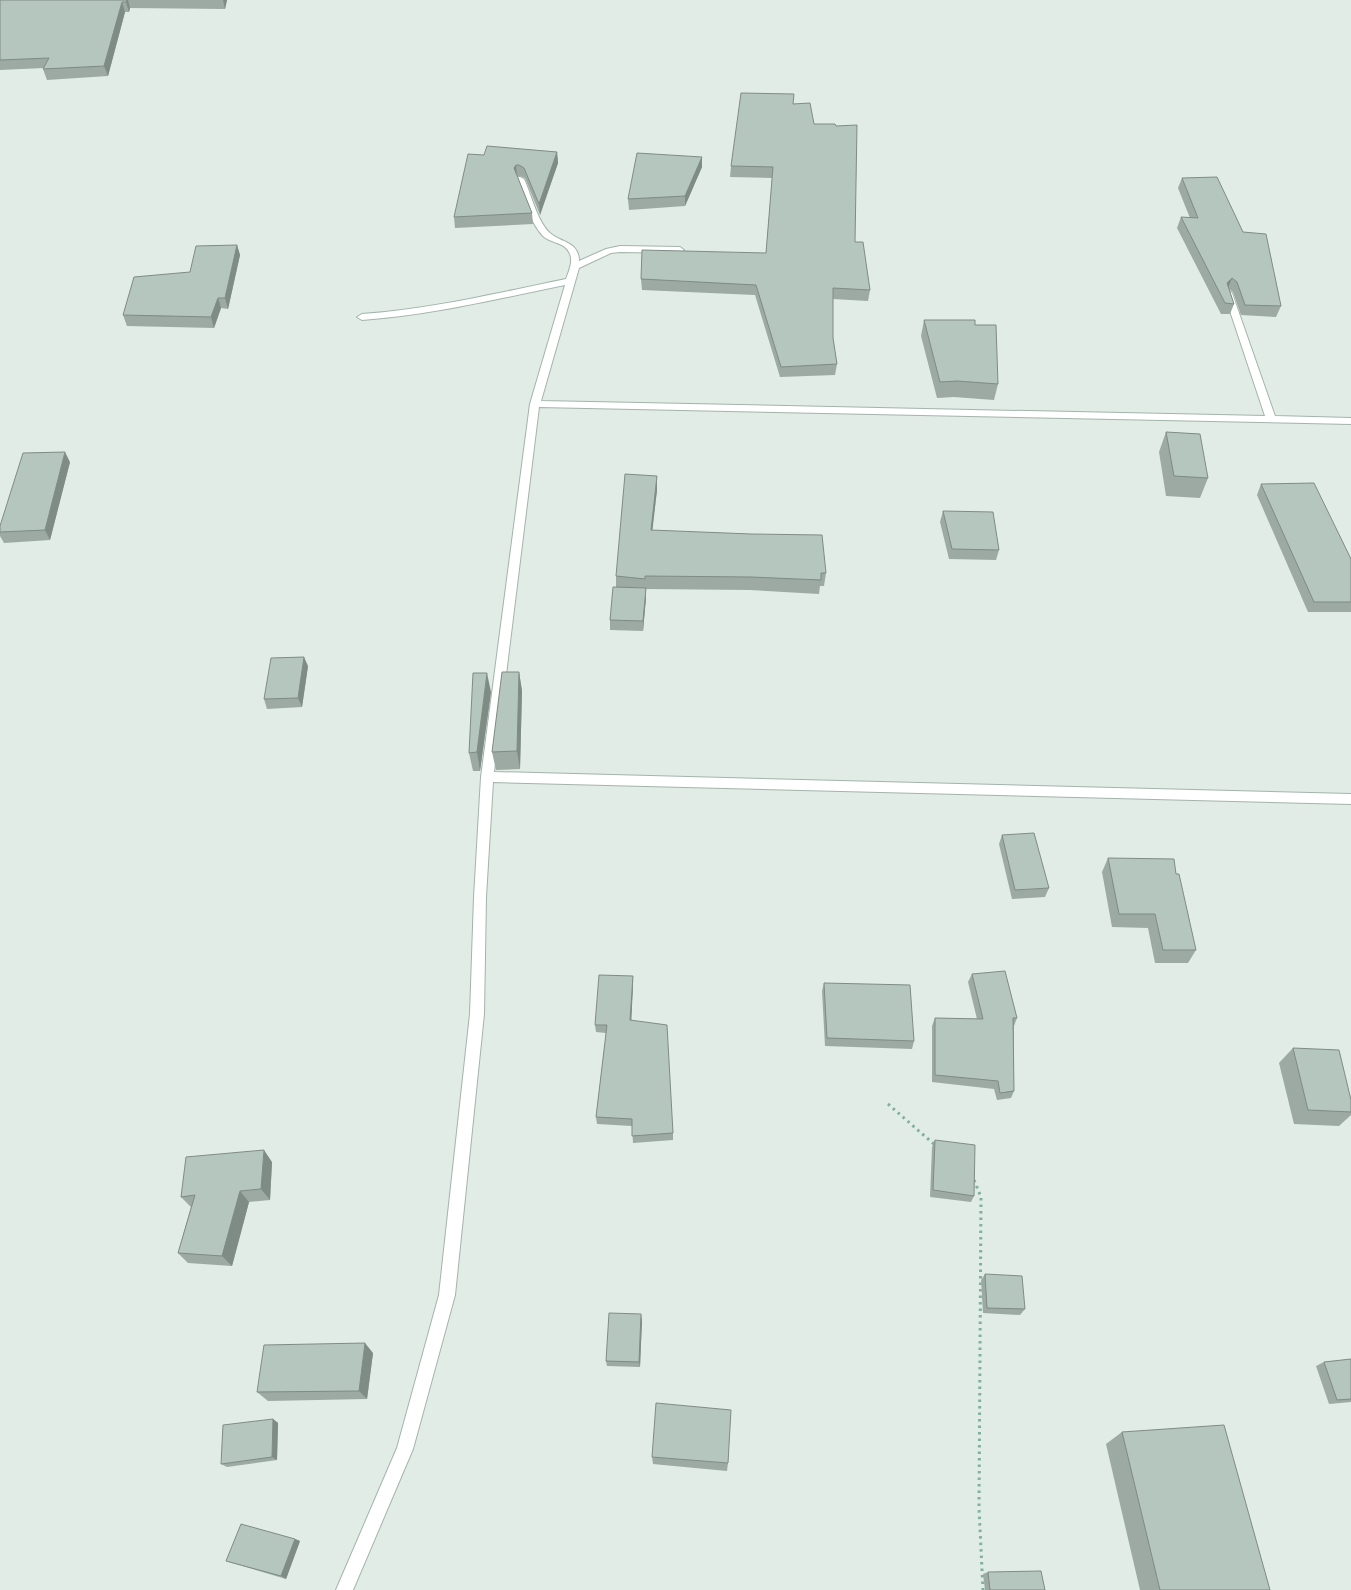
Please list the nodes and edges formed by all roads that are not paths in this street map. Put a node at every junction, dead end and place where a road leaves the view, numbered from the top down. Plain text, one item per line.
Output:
1 (520, 179) edge
2 (680, 250) edge
3 (576, 266) junction
4 (570, 281) junction
5 (1228, 293) edge
6 (362, 317) dead end
7 (535, 404) junction
8 (1271, 420) junction
9 (1351, 421) edge
10 (487, 777) junction
11 (1351, 799) edge
12 (344, 1590) edge

1 - 3 street
2 - 3 street
3 - 4 street
4 - 6 street
4 - 7 street
5 - 8 street
7 - 8 street
7 - 10 street
8 - 9 street
10 - 11 street
10 - 12 street

